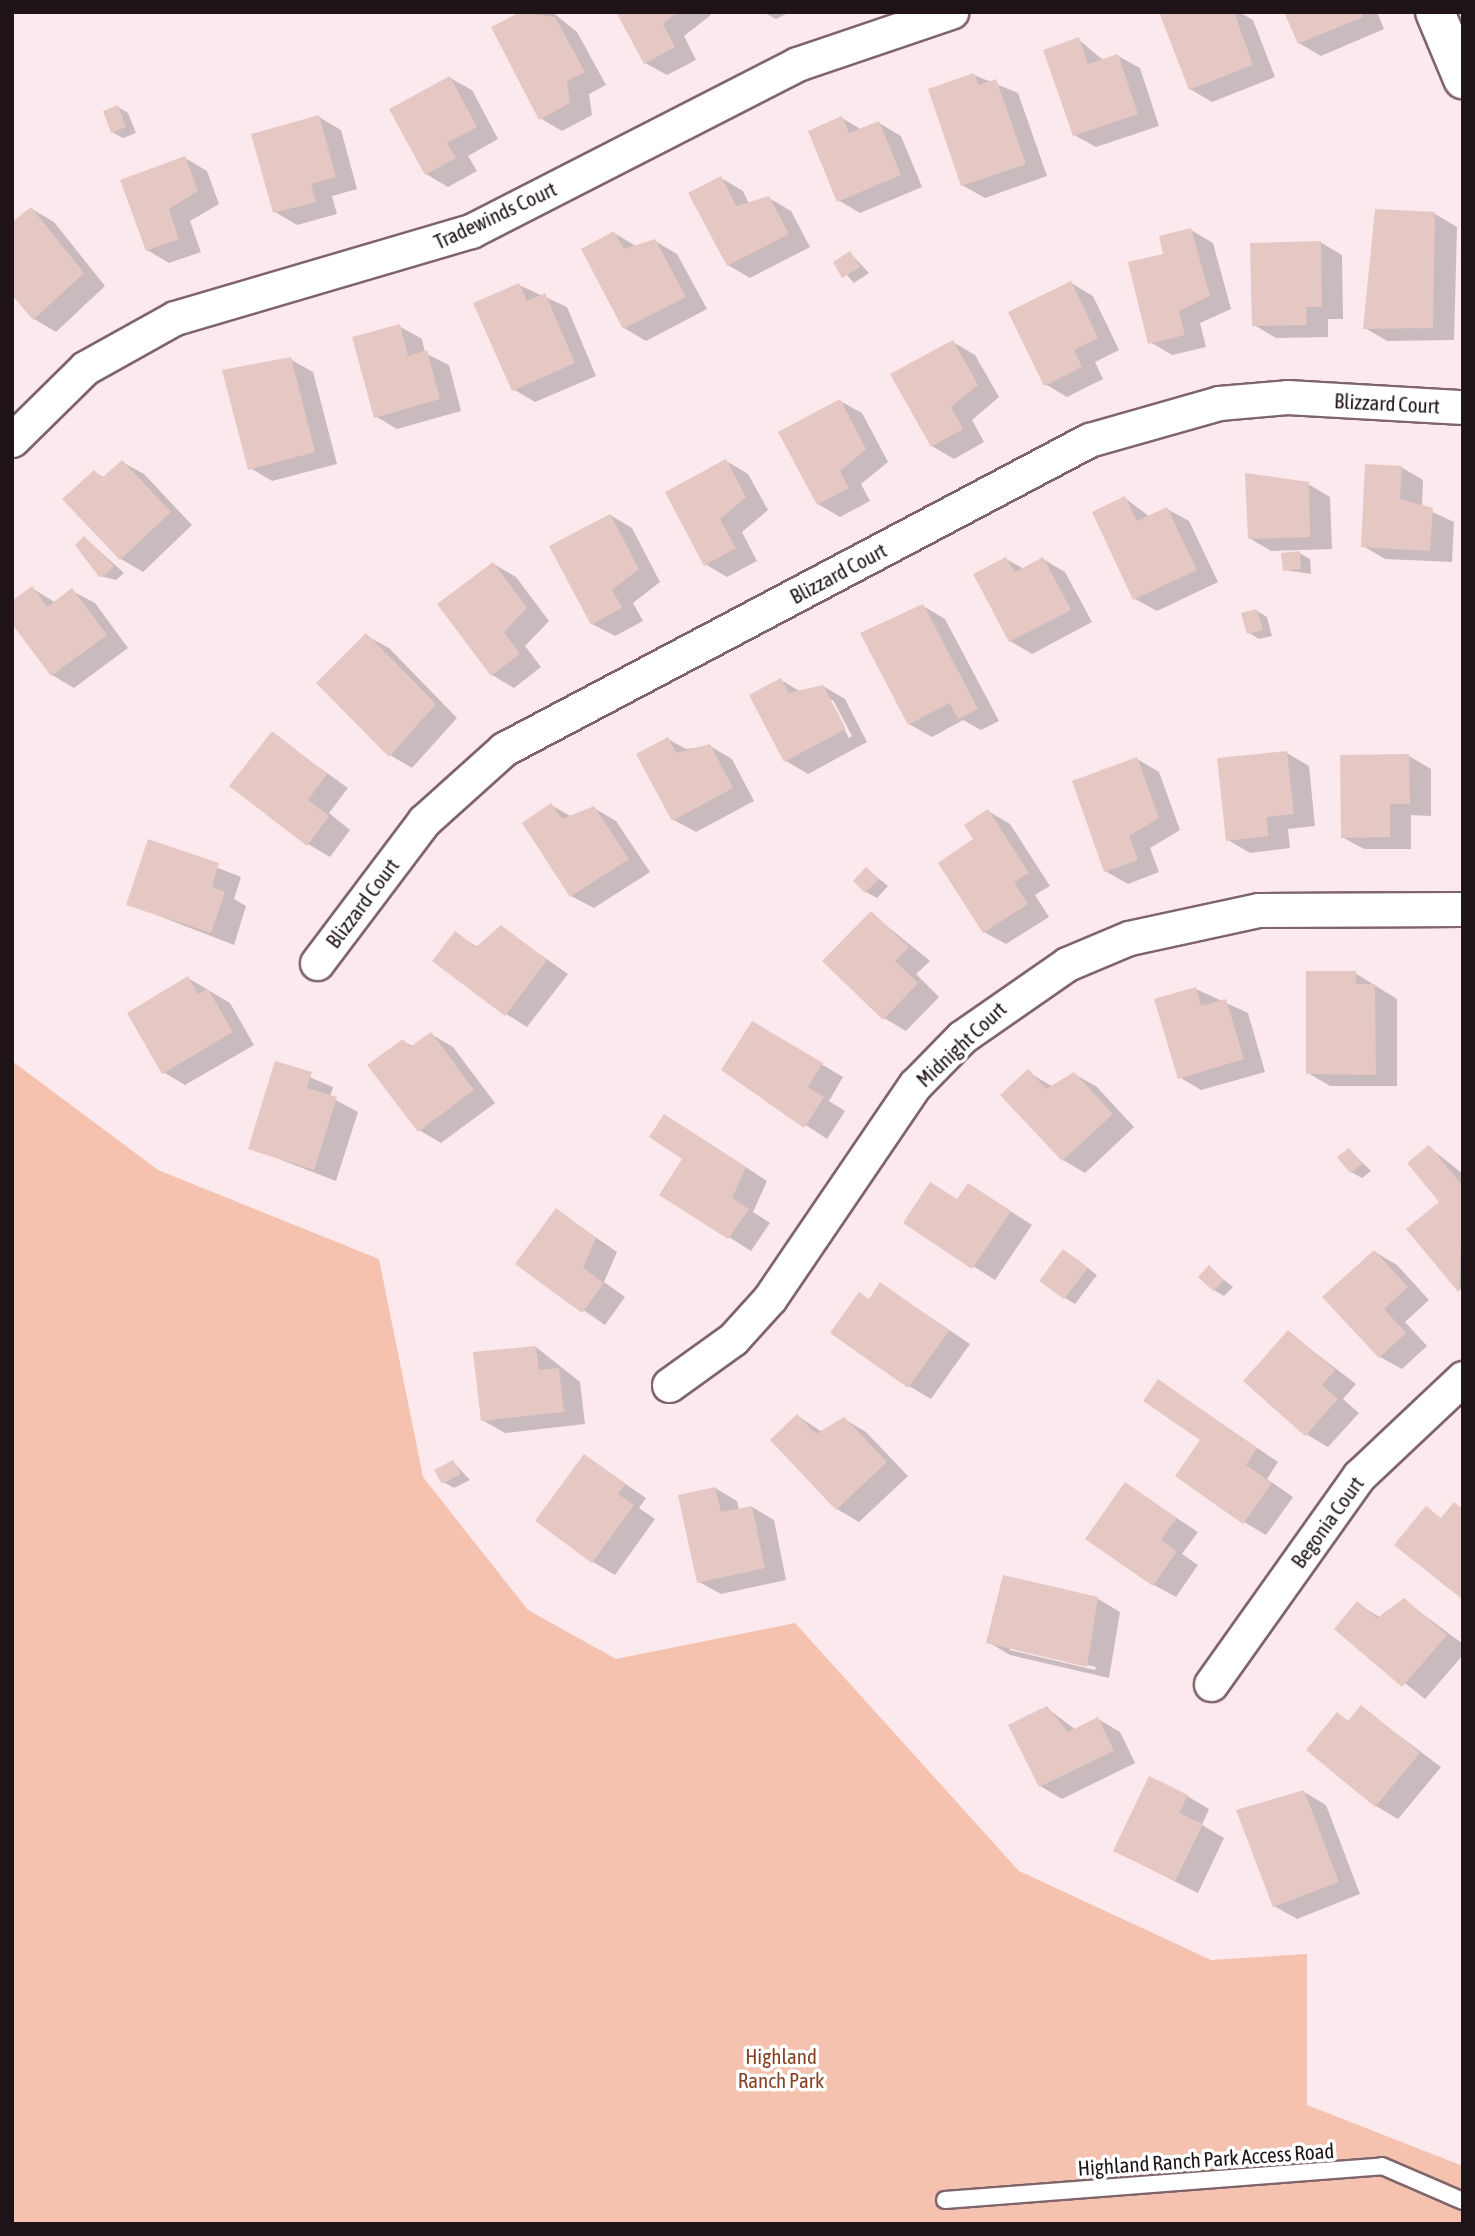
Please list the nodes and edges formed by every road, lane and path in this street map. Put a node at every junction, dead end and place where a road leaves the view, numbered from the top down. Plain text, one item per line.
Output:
1 (951, 12) edge
2 (1435, 12) edge
3 (1463, 79) edge
4 (1463, 407) edge
5 (12, 440) edge
6 (1463, 909) edge
7 (317, 963) dead end
8 (1463, 1378) edge
9 (669, 1385) dead end
10 (1211, 1684) dead end
11 (945, 2200) dead end
12 (1463, 2201) edge
13 (1296, 2224) edge
14 (1315, 2224) edge

1 - 5 street, Tradewinds Court
2 - 3 main road
4 - 7 street, Blizzard Court
6 - 9 street, Midnight Court
8 - 10 street, Begonia Court
11 - 12 lane, Highland Ranch Park Access Road
13 - 14 path

